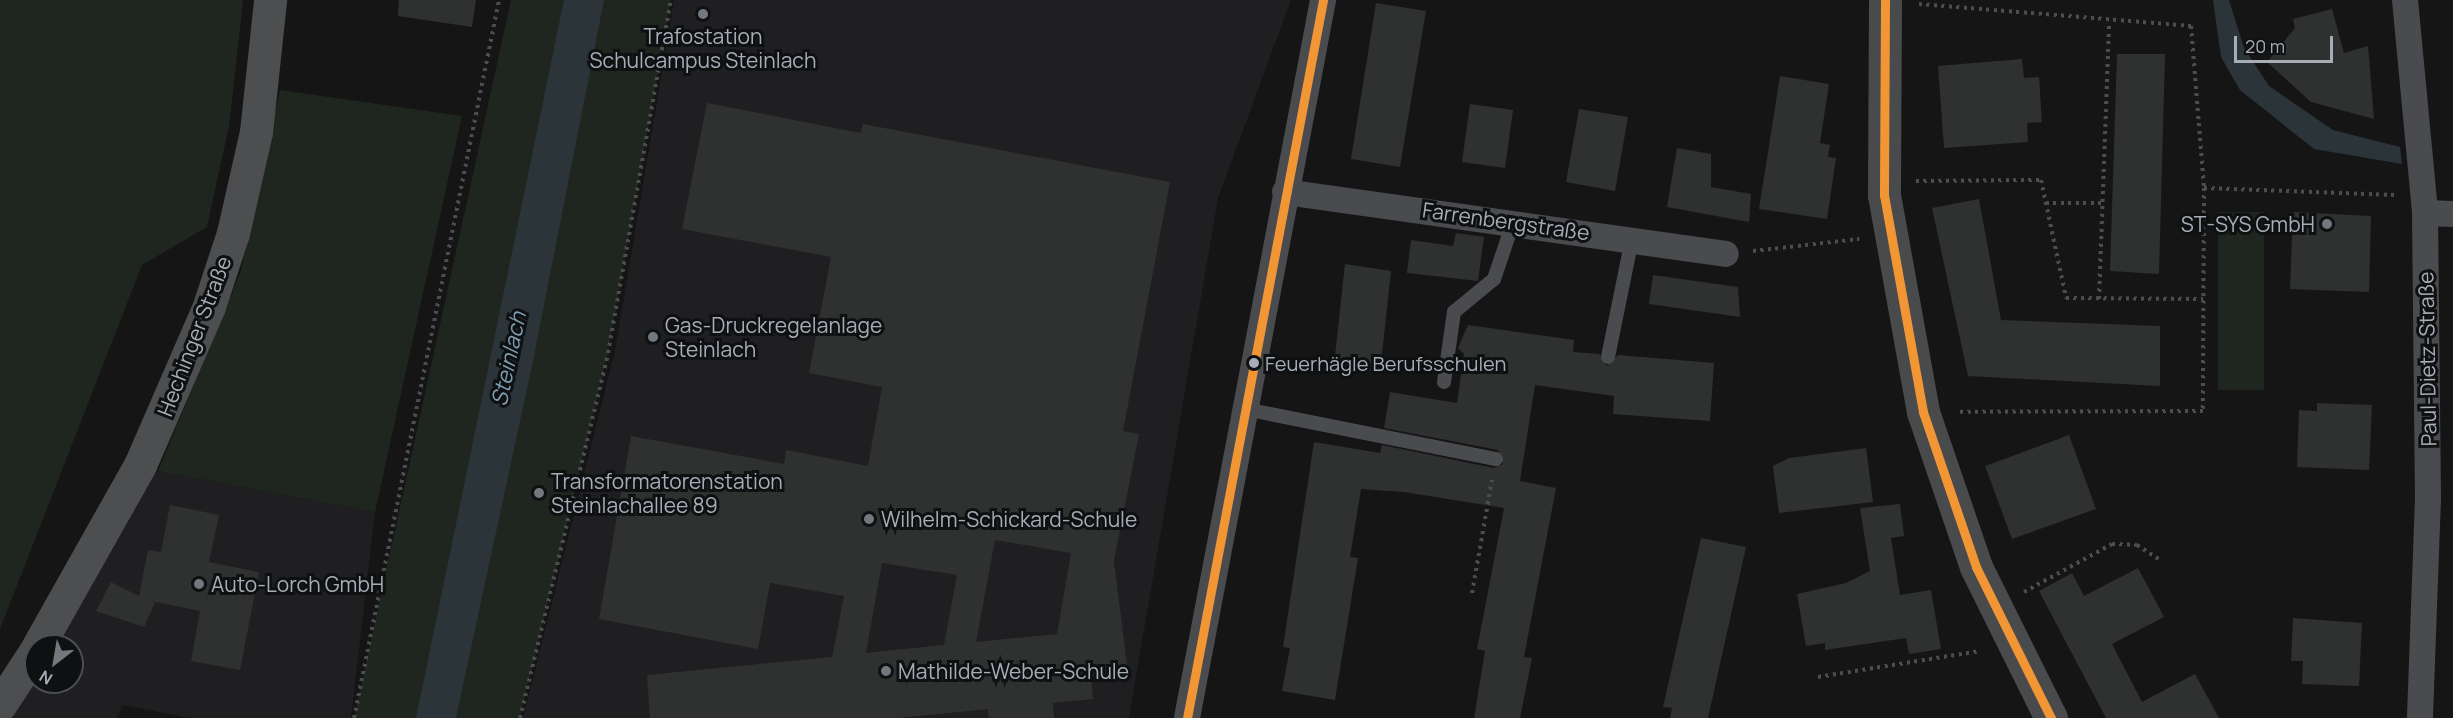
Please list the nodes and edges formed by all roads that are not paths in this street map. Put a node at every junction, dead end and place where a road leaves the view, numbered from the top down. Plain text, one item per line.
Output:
1 (270, 0) edge
2 (1323, 0) edge
3 (1885, 0) edge
4 (2405, 0) edge
5 (1286, 192) junction
6 (2425, 205) junction
7 (2453, 214) edge
8 (1514, 220) junction
9 (1632, 238) junction
10 (1725, 254) road end
11 (1608, 357) dead end
12 (1444, 382) dead end
13 (1245, 410) junction
14 (1496, 459) road end
15 (45, 634) edge
16 (24, 668) edge
17 (0, 705) edge
18 (1187, 718) edge
19 (2051, 718) edge
20 (2420, 718) edge

1 - 15 main road, Hechinger Straße
2 - 5 street
3 - 19 street
4 - 6 street, Paul-Dietz-Straße
5 - 8 street, Farrenbergstraße
5 - 13 street
6 - 7 street
6 - 20 street, Paul-Dietz-Straße
8 - 9 street, Farrenbergstraße
8 - 12 lane
9 - 10 street, Farrenbergstraße
9 - 11 lane
13 - 14 lane
13 - 18 street
16 - 17 main road, Hechinger Straße

